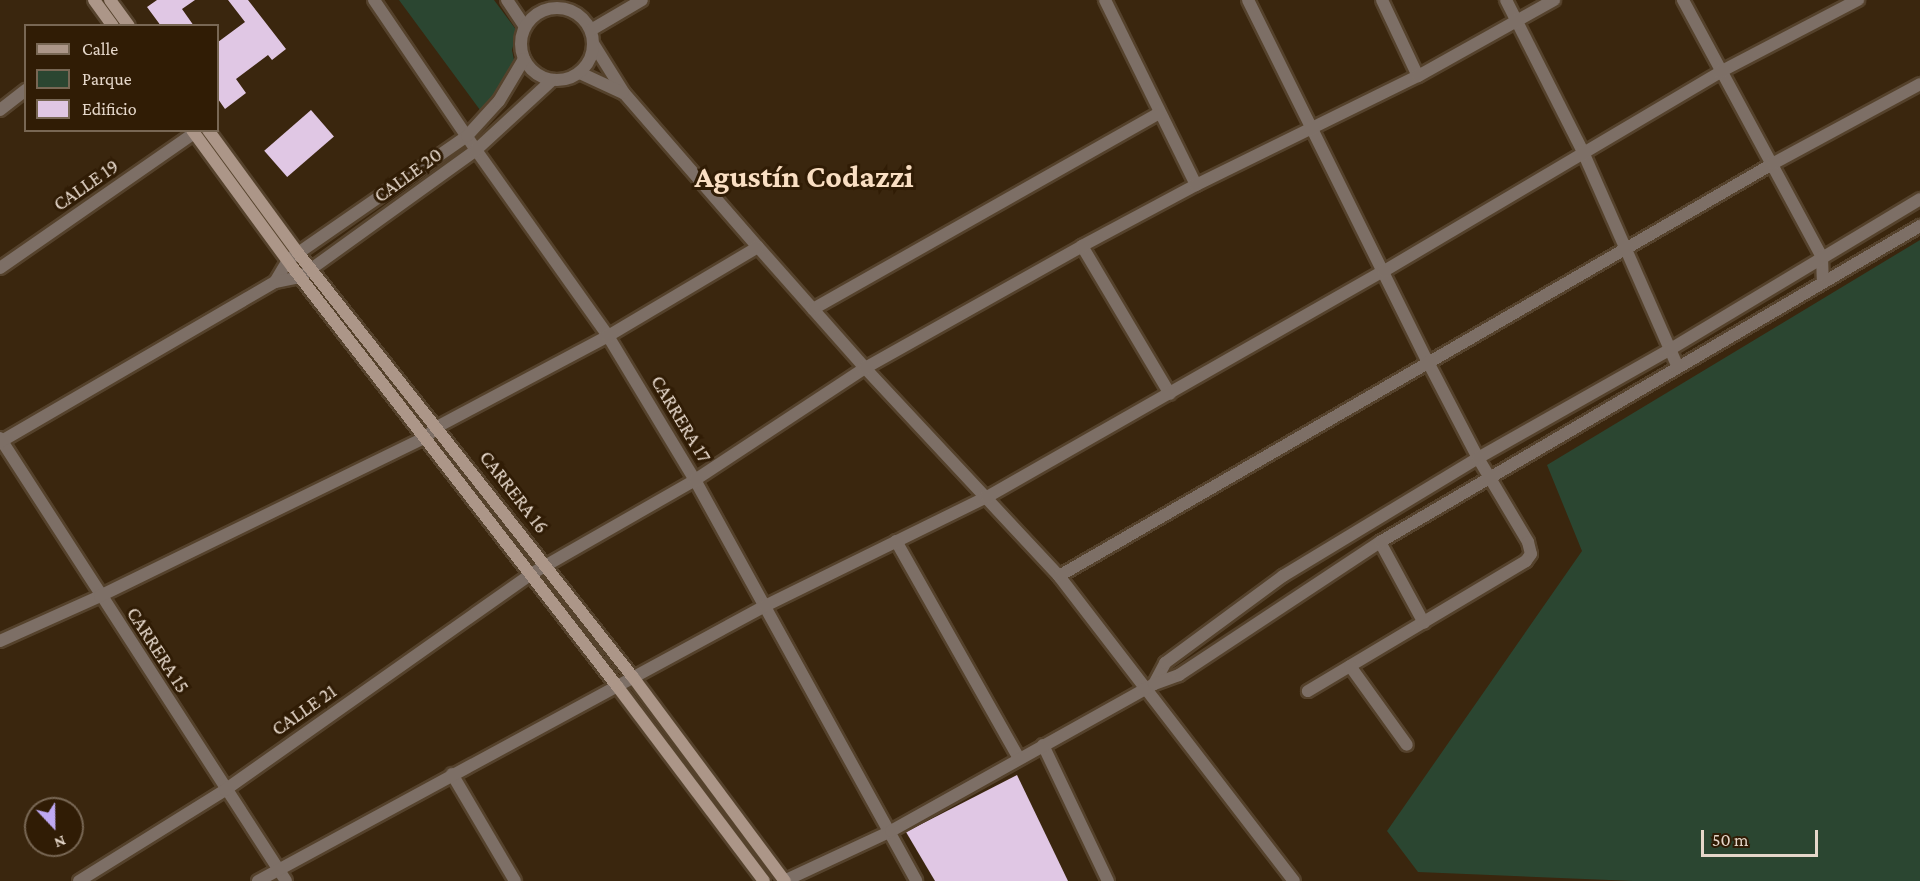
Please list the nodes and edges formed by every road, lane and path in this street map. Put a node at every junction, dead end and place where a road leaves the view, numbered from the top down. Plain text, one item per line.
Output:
1 (94, 0) edge
2 (110, 0) edge
3 (374, 0) edge
4 (507, 0) edge
5 (572, 0) edge
6 (642, 0) edge
7 (1105, 0) edge
8 (1248, 0) edge
9 (1382, 0) edge
10 (1506, 0) edge
11 (1554, 0) edge
12 (1683, 0) edge
13 (1857, 0) edge
14 (551, 8) junction
15 (1516, 21) junction
16 (113, 22) edge
17 (525, 27) junction
18 (591, 30) junction
19 (594, 45) junction
20 (524, 59) junction
21 (1720, 72) junction
22 (579, 73) junction
23 (1418, 76) junction
24 (552, 80) junction
25 (1920, 84) edge
26 (24, 92) edge
27 (624, 93) junction
28 (0, 110) edge
29 (1159, 113) junction
30 (1312, 128) junction
31 (193, 132) edge
32 (209, 132) edge
33 (467, 136) junction
34 (476, 150) junction
35 (1583, 152) junction
36 (1774, 163) junction
37 (1196, 185) junction
38 (1920, 200) edge
39 (1920, 226) edge
40 (1082, 246) junction
41 (758, 247) junction
42 (1627, 250) junction
43 (293, 256) junction
44 (1822, 257) junction
45 (0, 268) edge
46 (311, 269) junction
47 (1384, 271) junction
48 (300, 277) junction
49 (275, 282) junction
50 (1823, 282) junction
51 (813, 309) junction
52 (608, 336) junction
53 (1669, 350) junction
54 (1428, 362) junction
55 (865, 368) junction
56 (1678, 368) junction
57 (1170, 394) junction
58 (437, 427) junction
59 (426, 436) junction
60 (1, 440) edge
61 (1478, 458) junction
62 (1491, 477) junction
63 (695, 480) junction
64 (987, 496) junction
65 (896, 541) junction
66 (1380, 542) junction
67 (547, 565) junction
68 (531, 574) junction
69 (1059, 576) junction
70 (100, 596) junction
71 (765, 606) junction
72 (1424, 623) junction
73 (0, 641) edge
74 (1350, 666) junction
75 (632, 676) junction
76 (617, 686) junction
77 (1149, 687) junction
78 (1308, 691) dead end
79 (1043, 745) junction
80 (1407, 745) dead end
81 (1019, 758) junction
82 (452, 774) junction
83 (225, 790) junction
84 (891, 831) junction
85 (279, 869) junction
86 (79, 881) edge
87 (258, 881) edge
88 (286, 881) edge
89 (515, 881) edge
90 (764, 881) edge
91 (785, 881) edge
92 (916, 881) edge
93 (1108, 881) edge
94 (1294, 881) edge

1 - 16 main road
2 - 16 main road
3 - 33 street, CARRERA 17
4 - 17 street
5 - 14 street
6 - 18 street
7 - 29 street
8 - 30 street
9 - 23 street
10 - 15 street
11 - 15 street, CALLE 21
12 - 21 street
13 - 21 street
14 - 17 street
14 - 18 street
15 - 23 street, CALLE 21
15 - 35 street
17 - 20 street
18 - 19 street
19 - 22 street
19 - 27 street
20 - 24 street
20 - 33 street, CALLE 20
21 - 35 street
21 - 36 street
22 - 24 street
22 - 27 street
23 - 30 street, CALLE 21
24 - 34 street, CALLE 20
25 - 36 street
26 - 28 street
27 - 41 street
29 - 37 street
29 - 51 street
30 - 37 street, CALLE 21
30 - 47 street
31 - 43 main road, CARRERA 16
31 - 45 street, CALLE 19
32 - 43 main road, CARRERA 16
33 - 34 street, CARRERA 17
33 - 43 street, CALLE 20
34 - 46 street, CALLE 20
34 - 52 street, CARRERA 17
35 - 42 street
35 - 47 street
36 - 42 street
36 - 44 street
37 - 40 street, CALLE 21
38 - 44 street
39 - 50 street
40 - 55 street, CALLE 21
40 - 57 street
41 - 51 street
41 - 52 street
42 - 53 street
42 - 54 street
43 - 46 main road, CARRERA 16
43 - 48 main road, CARRERA 16
43 - 49 street, CALLE 20
44 - 50 street
44 - 53 street
46 - 48 street, CALLE 20
46 - 58 main road, CARRERA 16
47 - 54 street
47 - 57 street
48 - 49 street, CALLE 20
48 - 59 main road, CARRERA 16
49 - 60 street, CALLE 20
50 - 56 street
51 - 55 street
52 - 58 street
52 - 63 street, CARRERA 17
53 - 56 street
53 - 61 street
54 - 61 street
54 - 69 street
55 - 63 street, CALLE 21
55 - 64 street
56 - 62 street
57 - 64 street
58 - 59 street
58 - 67 main road, CARRERA 16
59 - 68 main road, CARRERA 16
59 - 70 street
60 - 70 street, CARRERA 15
61 - 62 street
61 - 77 street
62 - 66 street
62 - 72 street
63 - 67 street, CALLE 21
63 - 71 street, CARRERA 17
64 - 65 street
64 - 69 street
65 - 71 street
65 - 81 street
66 - 72 street
66 - 77 street
67 - 68 street, CALLE 21
67 - 75 main road, CARRERA 16
68 - 76 main road, CARRERA 16
68 - 83 street, CALLE 21
69 - 77 street
70 - 73 street
70 - 83 street, CARRERA 15
71 - 75 street
71 - 84 street, CARRERA 17
72 - 74 street
74 - 78 street
74 - 80 street
75 - 76 street
75 - 91 main road, CARRERA 16
76 - 82 street
76 - 90 main road, CARRERA 16
77 - 79 street
77 - 94 street
79 - 81 street
79 - 93 street
81 - 84 street
82 - 85 street
82 - 89 street
83 - 85 street, CARRERA 15
83 - 86 street, CALLE 21
84 - 91 street
84 - 92 street, CARRERA 17
85 - 87 street
85 - 88 street, CARRERA 15

